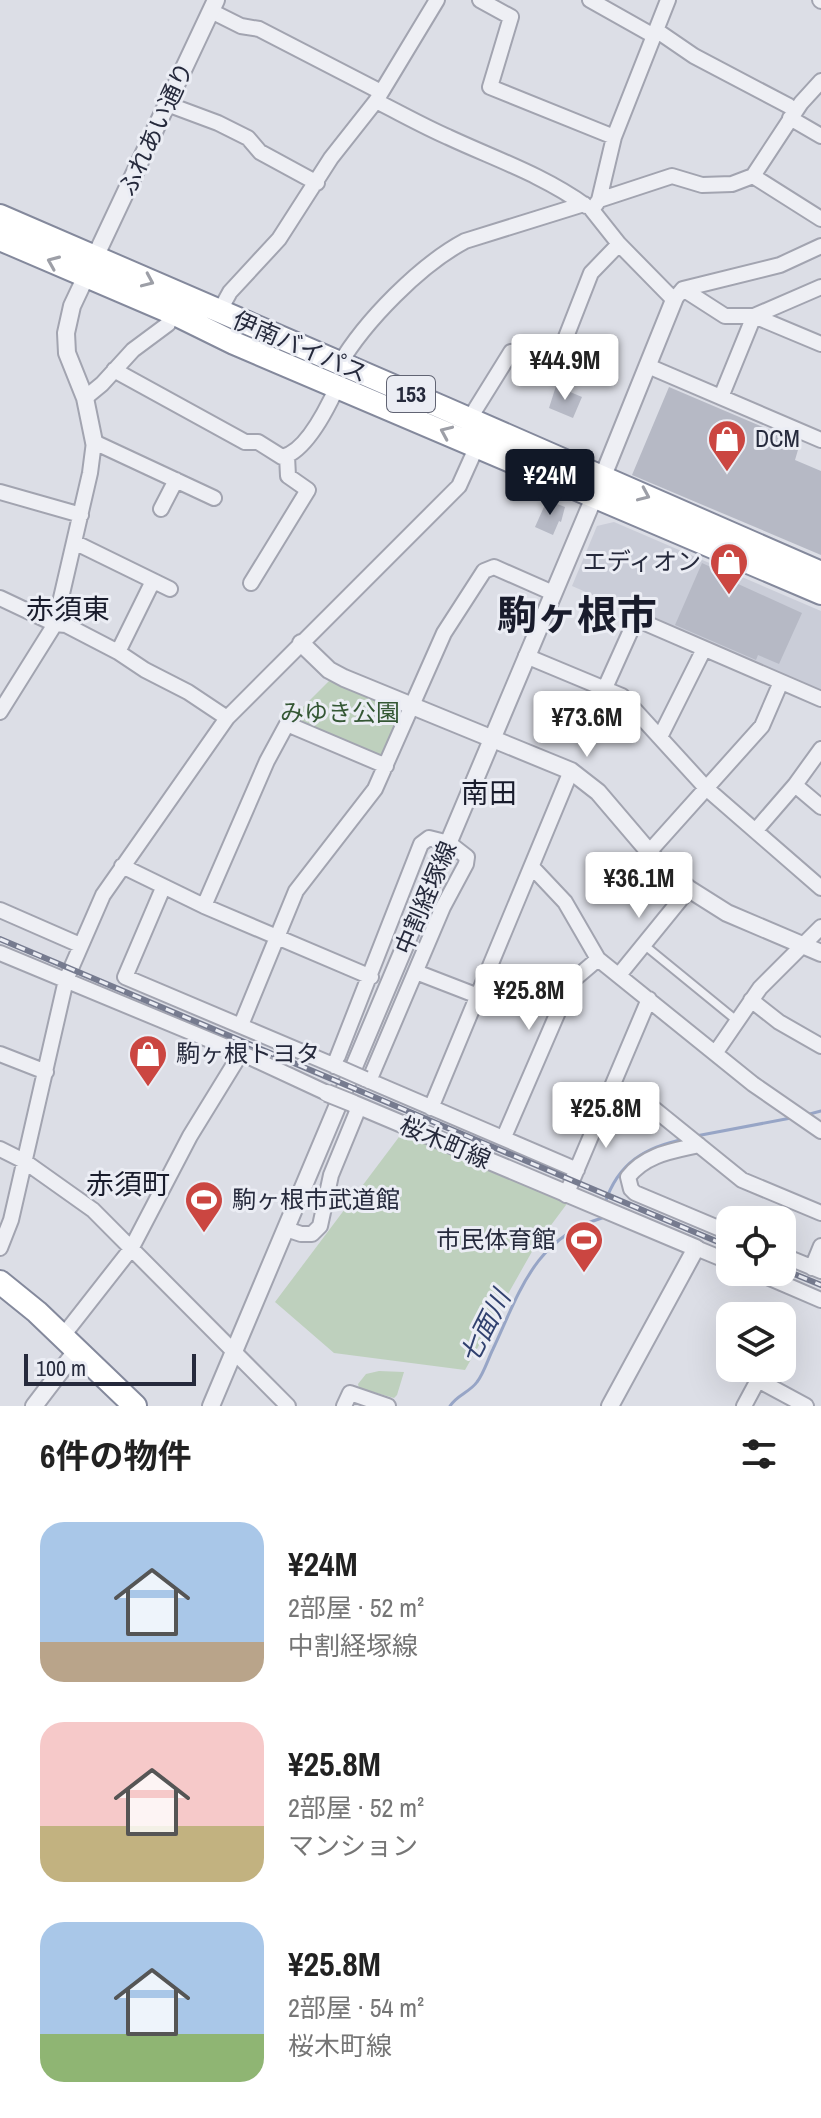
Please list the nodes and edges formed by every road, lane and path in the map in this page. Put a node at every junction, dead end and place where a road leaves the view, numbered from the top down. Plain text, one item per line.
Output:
1 (437, 0) edge
2 (480, 0) edge
3 (590, 0) edge
4 (668, 0) edge
5 (214, 6) edge
6 (655, 33) junction
7 (821, 81) edge
8 (378, 96) junction
9 (167, 104) junction
10 (790, 112) junction
11 (821, 136) edge
12 (614, 137) junction
13 (753, 176) junction
14 (317, 183) junction
15 (592, 205) junction
16 (0, 216) edge
17 (821, 219) edge
18 (0, 239) edge
19 (619, 244) junction
20 (821, 246) edge
21 (91, 267) junction
22 (821, 287) edge
23 (678, 294) junction
24 (219, 312) junction
25 (754, 316) junction
26 (168, 324) dead end
27 (821, 344) edge
28 (648, 366) junction
29 (114, 370) junction
30 (339, 375) junction
31 (721, 397) junction
32 (85, 398) junction
33 (470, 418) junction
34 (821, 440) edge
35 (94, 442) junction
36 (477, 446) junction
37 (287, 456) junction
38 (176, 480) junction
39 (599, 486) junction
40 (0, 492) edge
41 (214, 498) dead end
42 (161, 509) dead end
43 (81, 515) junction
44 (74, 542) junction
45 (821, 573) edge
46 (153, 581) junction
47 (251, 583) dead end
48 (170, 589) dead end
49 (553, 593) junction
50 (821, 593) edge
51 (0, 598) edge
52 (55, 624) junction
53 (301, 643) junction
54 (704, 649) junction
55 (118, 652) junction
56 (526, 656) junction
57 (781, 682) junction
58 (605, 688) junction
59 (821, 699) edge
60 (411, 705) junction
61 (0, 712) edge
62 (227, 718) junction
63 (660, 737) junction
64 (492, 738) junction
65 (821, 749) edge
66 (386, 766) junction
67 (571, 771) junction
68 (795, 785) junction
69 (706, 788) junction
70 (821, 807) edge
71 (756, 830) junction
72 (449, 843) junction
73 (649, 852) junction
74 (122, 866) junction
75 (532, 867) junction
76 (163, 888) junction
77 (821, 888) edge
78 (689, 889) junction
79 (204, 906) junction
80 (0, 910) edge
81 (821, 927) edge
82 (277, 938) junction
83 (643, 944) junction
84 (80, 945) junction
85 (803, 945) junction
86 (0, 953) edge
87 (821, 953) edge
88 (598, 959) junction
89 (416, 972) junction
90 (619, 975) junction
91 (371, 977) junction
92 (66, 980) junction
93 (478, 996) junction
94 (649, 999) junction
95 (751, 1000) junction
96 (736, 1020) junction
97 (241, 1025) junction
98 (821, 1046) edge
99 (716, 1052) junction
100 (241, 1053) junction
101 (0, 1054) edge
102 (337, 1067) junction
103 (46, 1072) junction
104 (367, 1080) junction
105 (611, 1089) junction
106 (327, 1093) joint
107 (356, 1105) junction
108 (431, 1108) junction
109 (821, 1131) edge
110 (504, 1137) junction
111 (698, 1144) junction
112 (0, 1149) edge
113 (24, 1161) junction
114 (577, 1170) junction
115 (566, 1195) junction
116 (821, 1213) edge
117 (716, 1227) edge
118 (286, 1229) junction
119 (821, 1246) edge
120 (0, 1248) edge
121 (696, 1248) junction
122 (131, 1249) junction
123 (716, 1256) edge
124 (796, 1261) edge
125 (816, 1269) edge
126 (0, 1282) edge
127 (788, 1286) edge
128 (821, 1300) edge
129 (69, 1344) junction
130 (233, 1353) junction
131 (34, 1406) edge
132 (135, 1406) edge
133 (211, 1406) edge
134 (288, 1406) edge
135 (344, 1406) edge
136 (388, 1406) edge
137 (610, 1406) edge
138 (744, 1406) edge
139 (806, 1406) edge

1 - 8 street
2 - 12 street
3 - 6 street
4 - 6 street
5 - 8 street
5 - 9 street, ふれあい通り
6 - 10 street
6 - 12 street
7 - 10 street
8 - 14 street
8 - 15 street
9 - 14 street
9 - 21 street, ふれあい通り
10 - 11 street
10 - 13 street
12 - 15 street
13 - 15 street
13 - 17 street
14 - 24 street
15 - 19 street
15 - 30 street
16 - 21 highway, 伊南バイパス / 153
21 -> 18 highway, 伊南バイパス / 153
19 - 23 street
19 - 33 street
20 - 23 street
21 -> 24 highway, 伊南バイパス / 153
21 - 30 highway, 伊南バイパス / 153
21 - 32 street, ふれあい通り
22 - 25 street
23 - 25 street
23 - 28 street, 中割経塚線
24 - 30 highway, 伊南バイパス / 153
25 - 27 street
25 - 31 street
26 - 29 street
28 - 31 street
28 - 39 street, 中割経塚線
29 - 32 street
29 - 37 street
30 - 33 highway, 伊南バイパス / 153
36 -> 30 highway, 伊南バイパス / 153
30 - 37 street
31 - 34 street
32 - 35 street, ふれあい通り
33 - 39 highway, 伊南バイパス / 153
35 - 38 street
35 - 43 street
36 - 39 highway, 伊南バイパス / 153
36 - 53 street
37 - 47 street
38 - 41 street
38 - 42 street
39 -> 45 highway, 伊南バイパス / 153
39 - 49 street, 中割経塚線
39 - 50 highway, 伊南バイパス / 153
40 - 43 street
43 - 44 street
44 - 46 street
44 - 52 street
46 - 48 street
46 - 55 street
49 - 56 street, 中割経塚線
49 - 60 street
51 - 52 street
52 - 55 street
52 - 61 street
53 - 60 street
53 - 62 street
54 - 57 street
54 - 58 street
54 - 63 street
55 - 62 street
56 - 58 street
56 - 64 street, 中割経塚線
57 - 59 street
57 - 69 street
58 - 63 street
60 - 64 street
60 - 66 street
62 - 74 street
63 - 69 street
64 - 67 street
64 - 72 street, 中割経塚線
65 - 68 street
66 - 79 street
66 - 82 street
67 - 73 street
67 - 75 street
68 - 70 street
68 - 71 street
69 - 71 street
69 - 73 street
71 - 77 street
72 - 89 street
72 - 91 street
72 - 118 street, 中割経塚線
73 - 78 street
74 - 76 street
74 - 84 street
75 - 88 street
75 - 93 street
76 - 79 street
76 - 97 street
78 - 83 street
78 - 85 street
79 - 82 street
80 - 84 street
81 - 85 street
82 - 91 street
82 - 97 street
83 - 90 street
83 - 96 lane
84 - 92 street
85 - 87 street
85 - 95 street
86 - 92 street
88 - 90 street
88 - 110 street
89 - 93 street
89 - 104 street
90 - 94 street
91 - 102 street
92 - 100 street
92 - 103 street
93 - 108 street
94 - 99 street
94 - 105 street
95 - 96 street
95 - 98 street
96 - 99 street
97 - 102 street
99 - 109 street
100 - 106 street
100 - 122 street
101 - 103 street
102 - 104 street, bridge
103 - 113 street
104 - 108 street
105 - 111 street
105 - 114 street
106 - 107 street, 桜木町線, bridge
107 - 115 street, 桜木町線
107 - 118 street
108 - 110 street
110 - 114 street
111 - 116 street
111 - 117 street
112 - 113 street
113 - 120 street
113 - 122 street
114 - 115 street
115 - 121 street, 桜木町線
118 - 130 street, 中割経塚線
119 - 125 street
121 - 123 street
121 - 137 street
122 - 129 street
122 - 130 street
124 - 125 street
126 - 129 highway
127 - 128 street
129 - 131 street
129 - 132 highway
130 - 133 street, 中割経塚線
130 - 134 street
135 - 136 street
138 - 139 street

